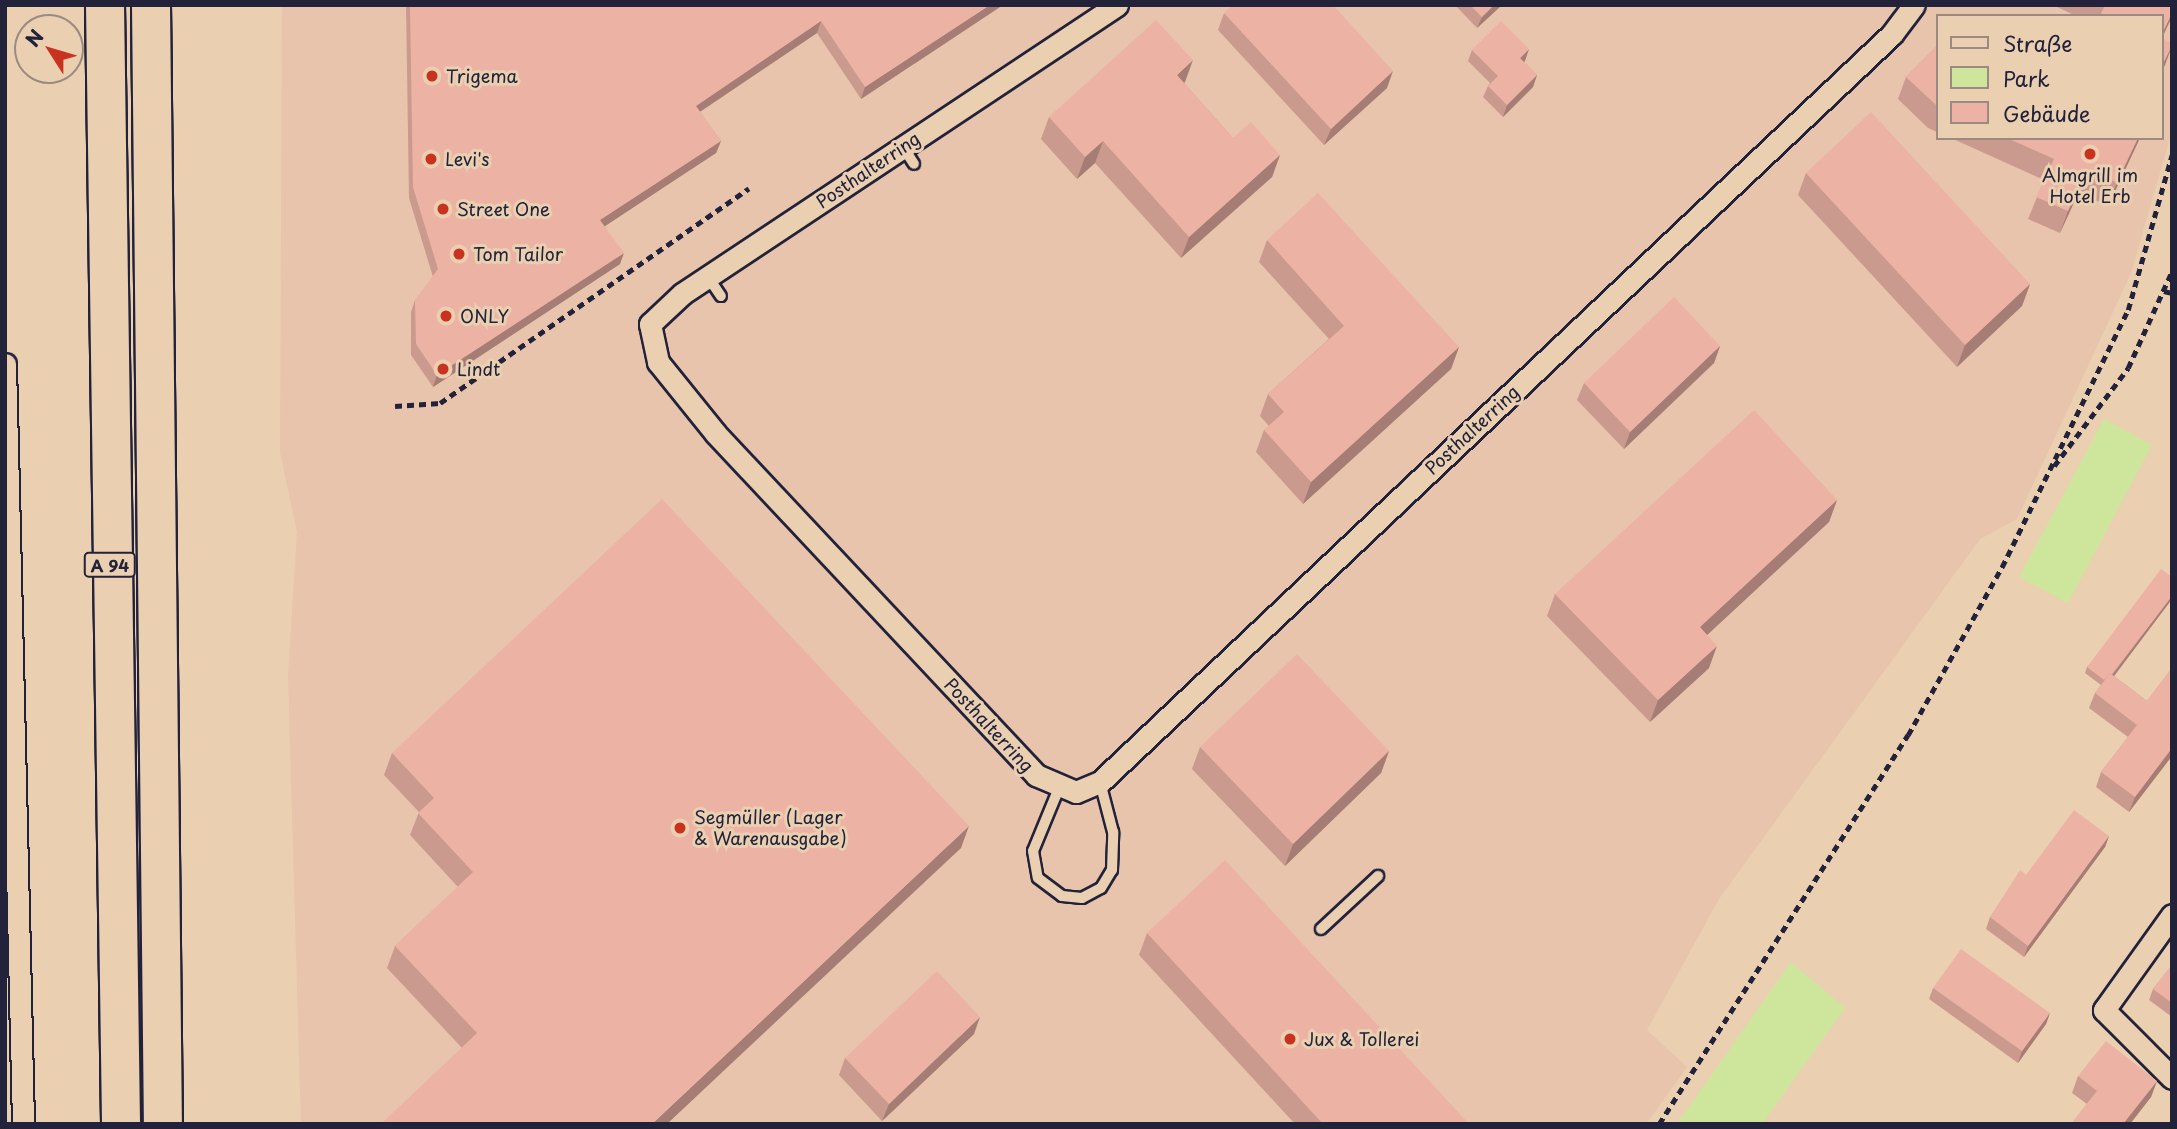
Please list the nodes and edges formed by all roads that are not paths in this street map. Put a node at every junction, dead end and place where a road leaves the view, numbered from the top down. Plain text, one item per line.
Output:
1 (105, 5) edge
2 (151, 5) edge
3 (1117, 5) edge
4 (1914, 5) edge
5 (708, 277) junction
6 (721, 296) dead end
7 (5, 364) edge
8 (1100, 782) junction
9 (1059, 788) junction
10 (1378, 876) dead end
11 (2172, 915) edge
12 (1321, 929) dead end
13 (2172, 1079) edge
14 (23, 1124) edge
15 (121, 1124) edge
16 (163, 1124) edge

1 - 15 highway, A 94
2 - 16 highway, A 94
3 - 5 street, Posthalterring
4 - 8 street, Posthalterring
5 - 6 lane
5 - 9 street, Posthalterring
7 - 14 street
8 - 9 street, Posthalterring
8 - 9 lane
10 - 12 lane
11 - 13 street

